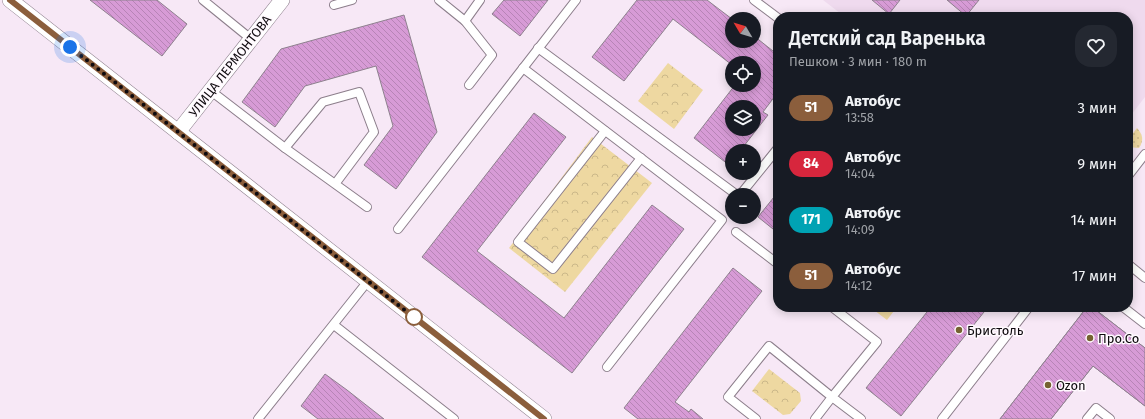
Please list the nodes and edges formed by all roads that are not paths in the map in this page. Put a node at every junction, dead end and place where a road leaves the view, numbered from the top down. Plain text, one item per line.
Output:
1 (10, 0) edge
2 (202, 0) edge
3 (282, 0) edge
4 (352, 0) edge
5 (439, 0) edge
6 (480, 0) edge
7 (576, 0) edge
8 (754, 0) edge
9 (334, 5) dead end
10 (773, 14) edge
11 (465, 21) junction
12 (251, 39) junction
13 (538, 48) junction
14 (523, 68) junction
15 (469, 85) dead end
16 (211, 91) junction
17 (605, 131) junction
18 (178, 132) junction
19 (286, 148) junction
20 (773, 154) edge
21 (1145, 154) edge
22 (641, 158) junction
23 (1133, 170) edge
24 (335, 184) junction
25 (728, 188) edge
26 (746, 188) edge
27 (368, 207) dead end
28 (398, 228) dead end
29 (736, 232) dead end
30 (773, 260) edge
31 (1133, 268) edge
32 (1145, 278) edge
33 (368, 281) junction
34 (838, 312) edge
35 (1025, 312) edge
36 (1129, 312) edge
37 (1145, 324) edge
38 (334, 325) junction
39 (607, 366) dead end
40 (832, 397) junction
41 (258, 419) edge
42 (454, 419) edge
43 (544, 419) edge
44 (756, 419) edge
45 (814, 419) edge
46 (861, 419) edge
47 (942, 419) edge
48 (1087, 419) edge
49 (1110, 419) edge

1 - 18 street
2 - 12 lane
3 - 12 street, УЛИЦА ЛЕРМОНТОВА
4 - 9 lane
5 - 11 lane
6 - 11 lane
7 - 13 lane
8 - 10 lane
11 - 15 lane
12 - 16 street, УЛИЦА ЛЕРМОНТОВА
13 - 14 lane
13 - 25 lane
14 - 17 lane
14 - 28 lane
16 - 18 street, УЛИЦА ЛЕРМОНТОВА
16 - 19 lane
17 - 22 lane
17 - 22 lane
18 - 33 street
19 - 24 lane
19 - 24 lane
20 - 26 lane
21 - 23 lane
22 - 39 lane
24 - 27 lane
29 - 30 lane
31 - 32 lane
33 - 38 lane
33 - 43 street
34 - 40 lane
35 - 47 lane
36 - 37 lane
38 - 41 lane
38 - 42 lane
40 - 44 lane
40 - 45 lane
40 - 46 lane
48 - 49 lane

